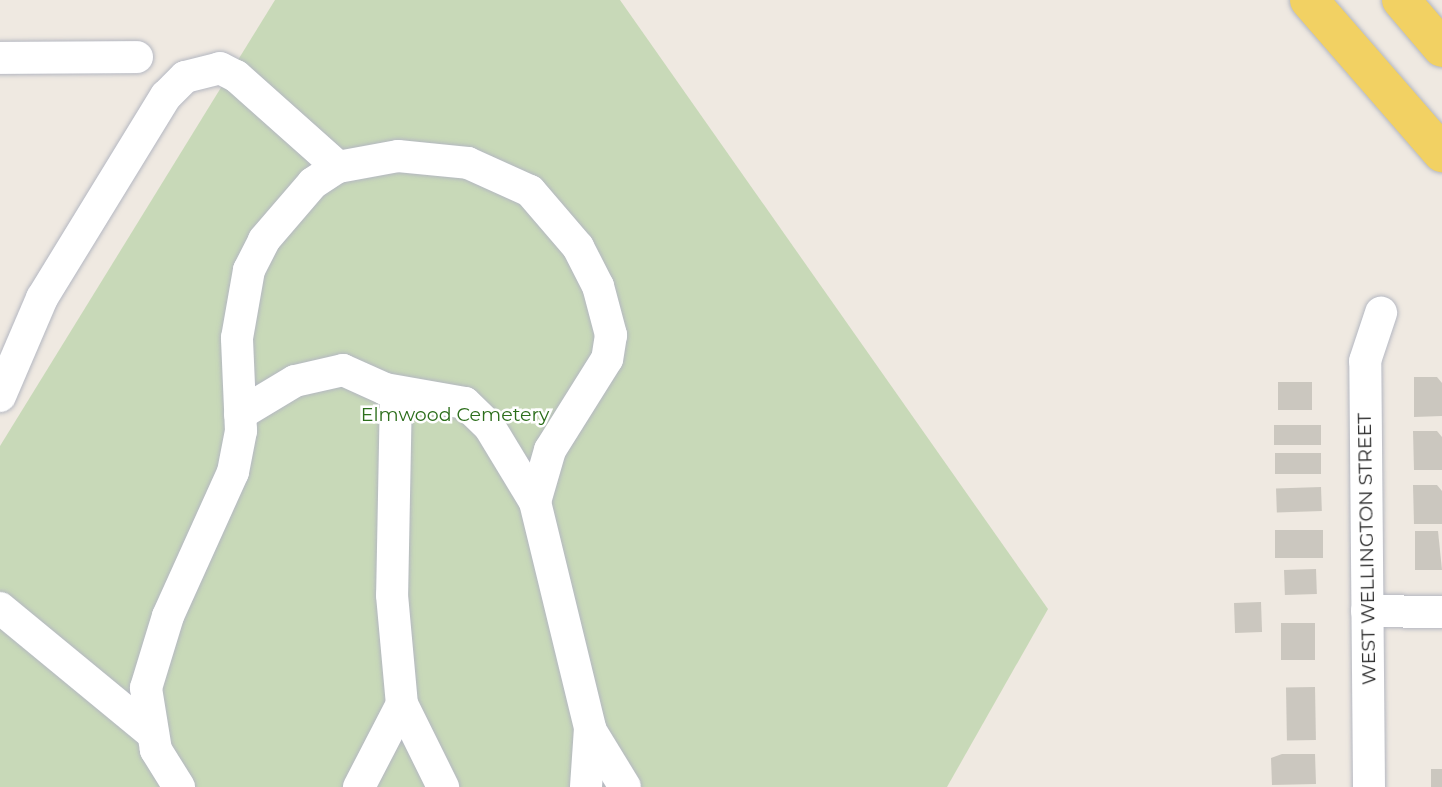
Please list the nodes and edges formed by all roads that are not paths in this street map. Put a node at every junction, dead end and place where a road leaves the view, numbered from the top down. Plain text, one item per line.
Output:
1 (1309, 0) edge
2 (1401, 0) edge
3 (1442, 48) edge
4 (137, 57) dead end
5 (0, 58) edge
6 (1442, 153) edge
7 (338, 167) junction
8 (1381, 313) dead end
9 (397, 392) junction
10 (0, 396) edge
11 (240, 414) junction
12 (536, 502) junction
13 (0, 608) edge
14 (1367, 611) junction
15 (1442, 612) edge
16 (401, 704) junction
17 (590, 728) junction
18 (149, 731) junction
19 (179, 787) edge
20 (359, 787) edge
21 (443, 787) edge
22 (586, 787) edge
23 (625, 787) edge
24 (1369, 787) edge

1 - 6 main road
2 - 3 main road
4 - 5 street
7 - 10 street
7 - 11 street
7 - 12 street
8 - 14 street, WEST WELLINGTON STREET
9 - 11 street
9 - 12 street
9 - 16 street
11 - 18 street
12 - 17 street
13 - 18 street
14 - 15 street
14 - 24 street, WEST WELLINGTON STREET
16 - 20 street
16 - 21 street
17 - 22 street
17 - 23 street
18 - 19 street

